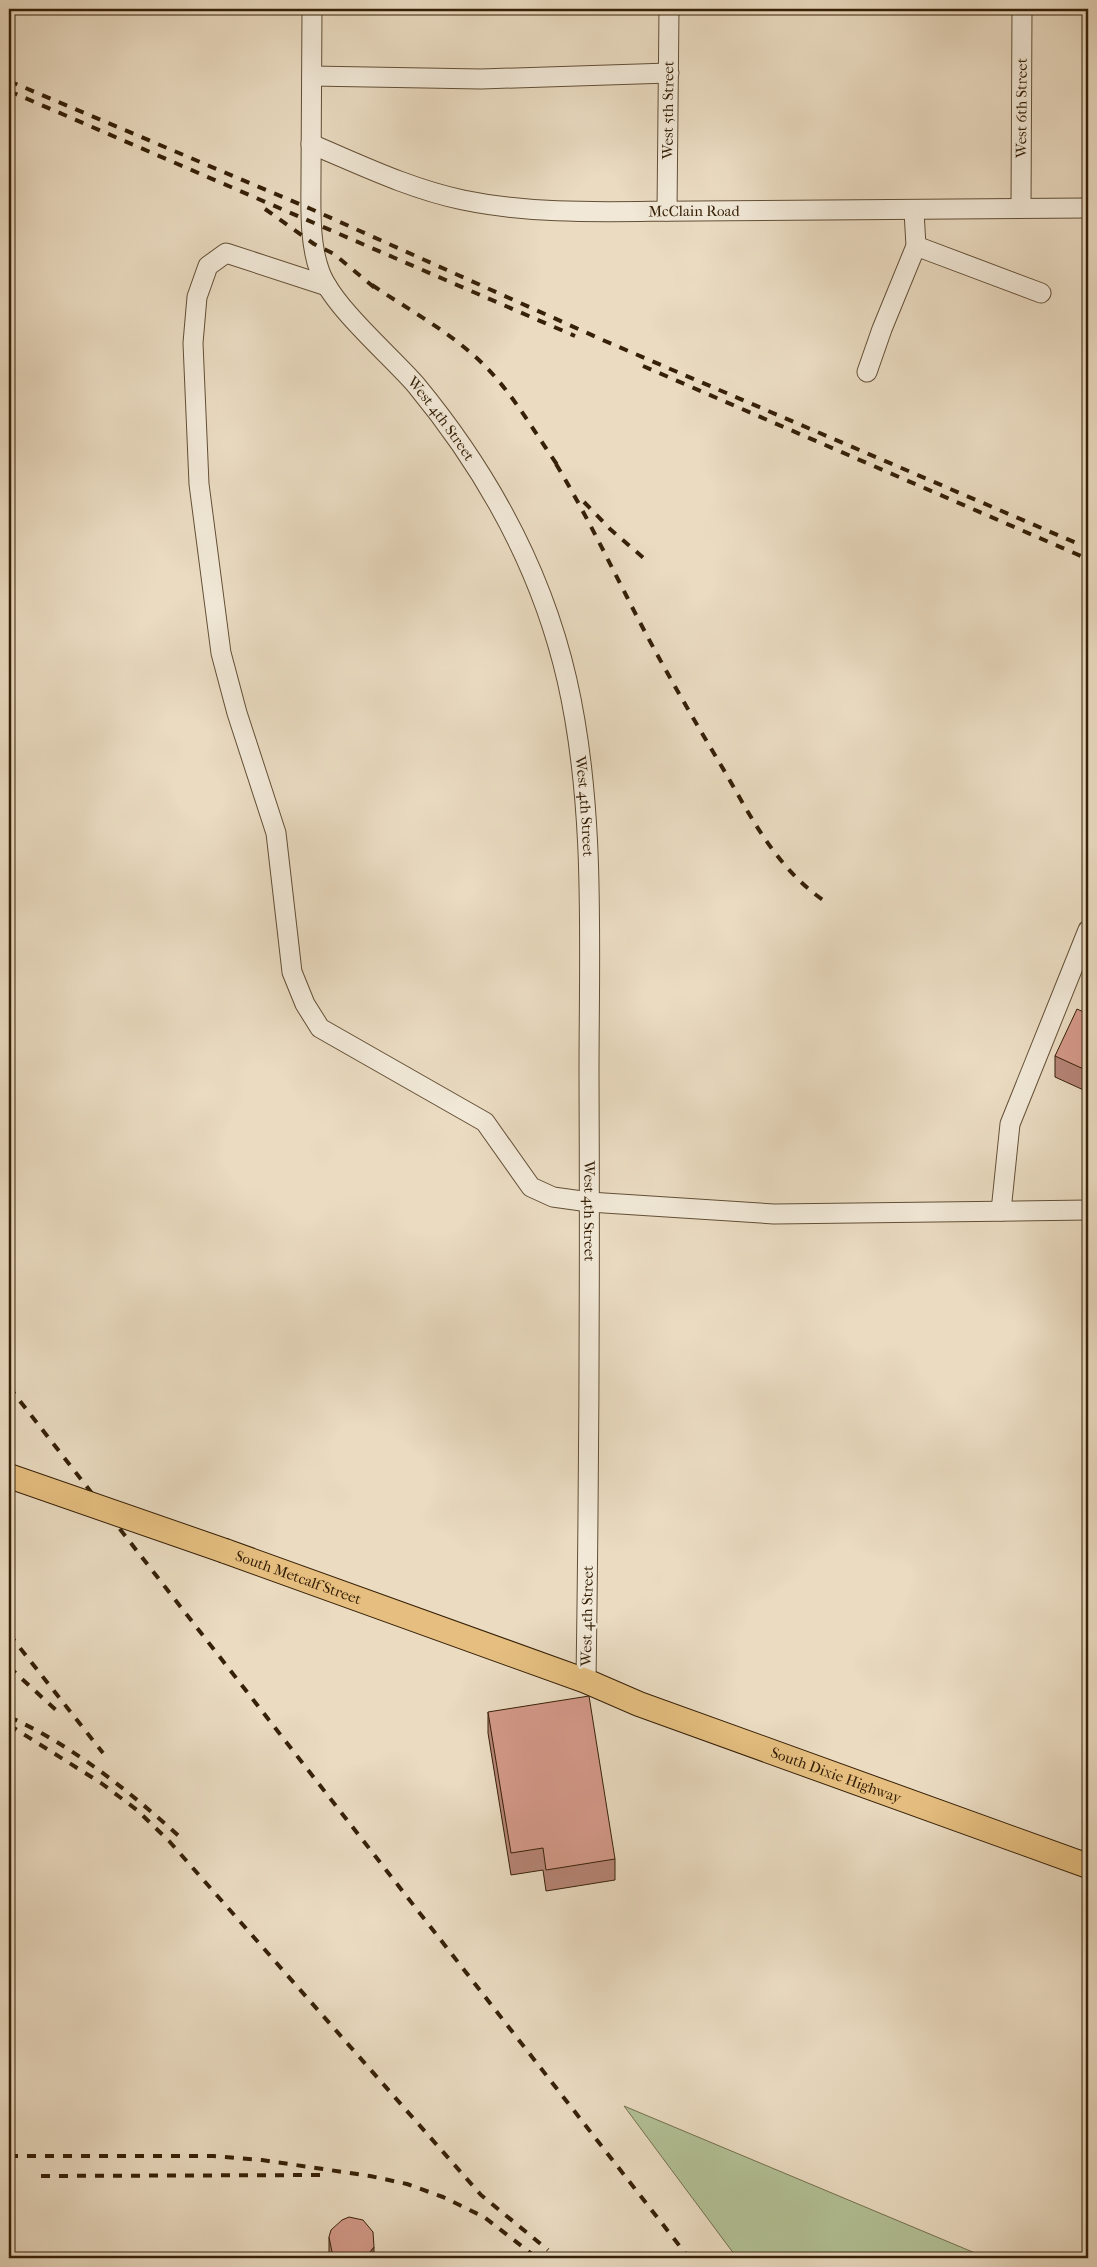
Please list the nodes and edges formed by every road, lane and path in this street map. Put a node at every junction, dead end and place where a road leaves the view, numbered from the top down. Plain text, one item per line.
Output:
1 (312, 9) edge
2 (669, 9) edge
3 (1022, 9) edge
4 (669, 73) junction
5 (312, 76) junction
6 (311, 144) junction
7 (1021, 208) junction
8 (1088, 208) edge
9 (667, 211) junction
10 (914, 211) junction
11 (916, 246) junction
12 (327, 286) junction
13 (1041, 293) dead end
14 (867, 372) dead end
15 (1088, 930) edge
16 (590, 1202) junction
17 (1088, 1210) edge
18 (1001, 1211) junction
19 (9, 1476) edge
20 (586, 1681) junction
21 (1088, 1866) edge

1 - 5 street, West 4th Street
2 - 4 street, West 5th Street
3 - 7 street, West 6th Street
4 - 5 street
4 - 9 street, West 5th Street
5 - 6 street, West 4th Street
6 - 9 street, McClain Road
6 - 12 street, West 4th Street
7 - 8 street, McClain Road
7 - 10 street, McClain Road
9 - 10 street, McClain Road
10 - 11 street
11 - 13 street
11 - 14 street
12 - 16 street, West 4th Street
12 - 16 street
15 - 18 street
16 - 18 street
16 - 20 street, West 4th Street
17 - 18 street
19 - 20 main road, South Metcalf Street, bridge
20 - 21 main road, South Dixie Highway

